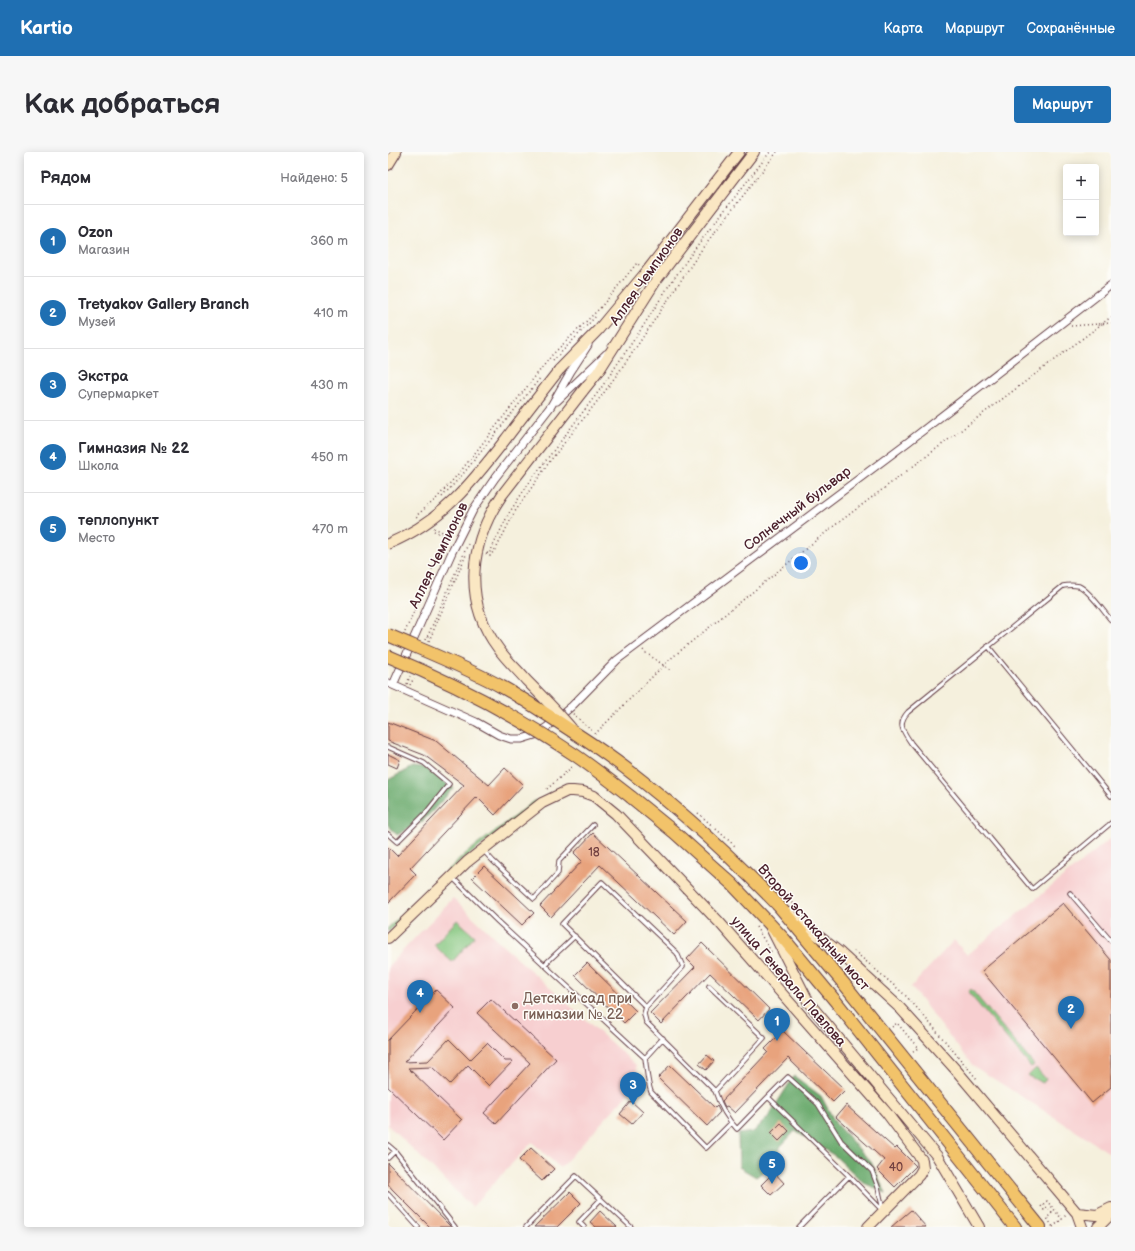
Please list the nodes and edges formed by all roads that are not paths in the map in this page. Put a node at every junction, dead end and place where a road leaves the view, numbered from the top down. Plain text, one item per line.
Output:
1 (396, 152) edge
2 (739, 152) edge
3 (754, 152) edge
4 (388, 165) edge
5 (1111, 286) edge
6 (598, 330) junction
7 (615, 345) junction
8 (551, 406) junction
9 (388, 544) edge
10 (1111, 620) edge
11 (388, 635) edge
12 (988, 646) junction
13 (388, 656) edge
14 (391, 684) edge
15 (578, 735) junction
16 (388, 748) edge
17 (1111, 796) edge
18 (1111, 823) edge
19 (593, 825) dead end
20 (388, 834) edge
21 (483, 849) junction
22 (452, 877) junction
23 (1070, 893) dead end
24 (778, 905) junction
25 (767, 921) junction
26 (574, 936) junction
27 (388, 938) edge
28 (1111, 941) edge
29 (544, 965) junction
30 (709, 986) dead end
31 (646, 1007) junction
32 (663, 1038) junction
33 (645, 1058) junction
34 (716, 1092) junction
35 (768, 1097) junction
36 (732, 1123) junction
37 (388, 1145) edge
38 (395, 1151) junction
39 (388, 1158) edge
40 (849, 1176) junction
41 (388, 1194) edge
42 (601, 1199) junction
43 (1111, 1208) edge
44 (884, 1211) junction
45 (1075, 1211) junction
46 (1111, 1214) edge
47 (418, 1227) edge
48 (455, 1227) edge
49 (526, 1227) edge
50 (584, 1227) edge
51 (631, 1227) edge
52 (799, 1227) edge
53 (868, 1227) edge
54 (978, 1227) edge
55 (1015, 1227) edge
56 (1040, 1227) edge
57 (1082, 1227) edge
58 (1098, 1227) edge

1 - 4 main road
2 - 6 main road, Аллея Чемпионов
3 - 7 main road, Аллея Чемпионов
5 - 14 street, Солнечный бульвар
6 - 8 street, Аллея Чемпионов
6 - 9 main road, bridge
7 - 8 street, Аллея Чемпионов
7 - 15 main road, bridge
8 - 14 street, Аллея Чемпионов
10 - 12 lane
11 - 15 main road, Второй эстакадный мост, bridge
12 - 17 lane
12 - 18 lane
13 - 25 main road, bridge
15 - 24 main road, Второй эстакадный мост, bridge
16 - 20 lane
19 - 21 lane
21 - 22 main road
21 - 44 main road, улица Генерала Павлова
22 - 27 main road
22 - 29 lane
23 - 28 lane
24 - 45 main road
24 - 56 main road, Второй эстакадный мост
25 - 54 main road
25 - 55 main road
26 - 29 lane
26 - 31 lane
26 - 31 lane
29 - 33 lane
30 - 34 lane
31 - 32 lane
32 - 33 lane
32 - 34 lane
33 - 36 lane
34 - 36 lane
35 - 36 lane
35 - 40 lane
35 - 44 lane
37 - 38 lane
38 - 39 lane
38 - 48 lane
40 - 44 lane
40 - 52 lane
41 - 47 lane
42 - 49 lane
42 - 50 lane
42 - 51 lane
43 - 45 main road
44 - 53 main road, улица Генерала Павлова
45 - 57 main road
46 - 58 main road

